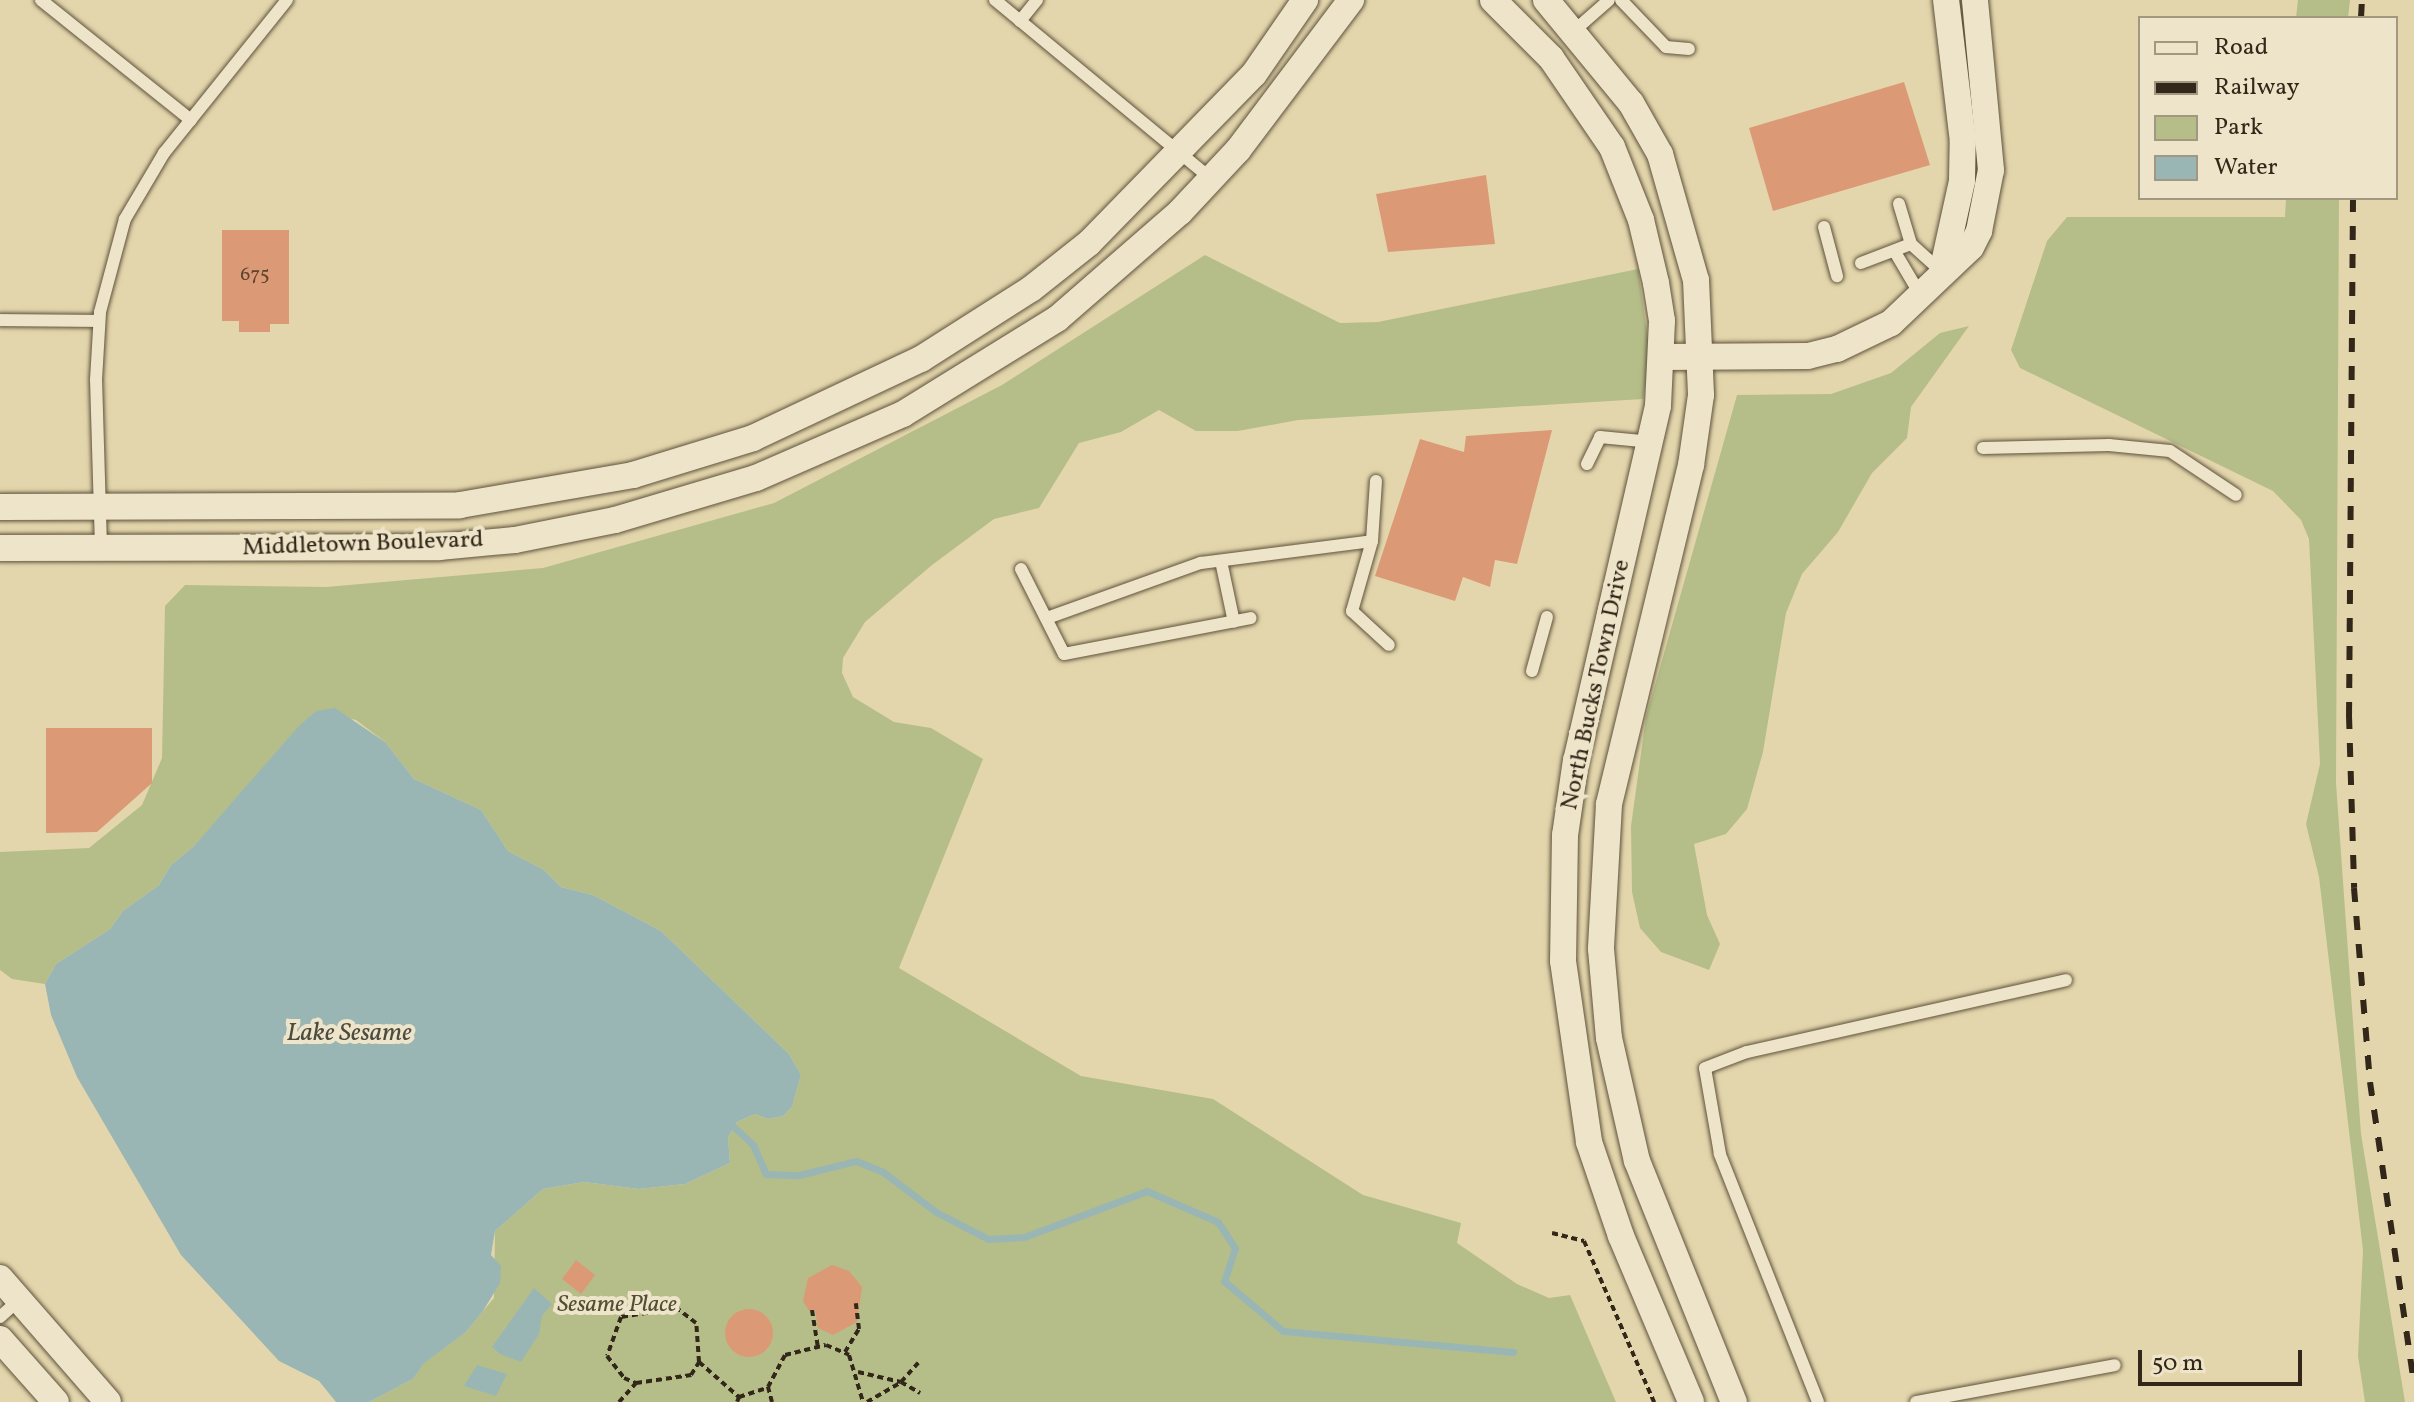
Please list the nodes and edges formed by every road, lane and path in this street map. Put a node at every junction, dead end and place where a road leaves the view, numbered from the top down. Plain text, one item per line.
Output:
1 (41, 0) edge
2 (287, 0) edge
3 (995, 0) edge
4 (1037, 0) edge
5 (1305, 0) edge
6 (1351, 0) edge
7 (1493, 0) edge
8 (1546, 0) edge
9 (1609, 0) edge
10 (1621, 0) edge
11 (1946, 0) edge
12 (1975, 0) edge
13 (1020, 21) junction
14 (1575, 30) junction
15 (1689, 49) dead end
16 (191, 120) junction
17 (1182, 153) junction
18 (1211, 179) junction
19 (1899, 204) dead end
20 (1824, 227) dead end
21 (1911, 244) junction
22 (1895, 252) junction
23 (1861, 263) dead end
24 (1942, 272) junction
25 (1837, 276) dead end
26 (1921, 296) junction
27 (0, 320) edge
28 (99, 321) junction
29 (1662, 357) junction
30 (1702, 357) junction
31 (1652, 442) junction
32 (1983, 448) dead end
33 (1587, 464) dead end
34 (1376, 481) dead end
35 (2236, 495) dead end
36 (0, 507) edge
37 (98, 507) junction
38 (1372, 541) junction
39 (101, 547) junction
40 (0, 548) edge
41 (1221, 561) junction
42 (1021, 569) dead end
43 (1547, 617) dead end
44 (1047, 618) junction
45 (1251, 618) dead end
46 (1234, 622) junction
47 (1389, 645) dead end
48 (1532, 671) dead end
49 (2066, 980) dead end
50 (1552, 1233) dead end
51 (0, 1278) edge
52 (856, 1303) dead end
53 (10, 1308) edge
54 (812, 1310) dead end
55 (0, 1339) edge
56 (818, 1346) junction
57 (845, 1352) junction
58 (920, 1361) dead end
59 (699, 1362) junction
60 (2115, 1365) dead end
61 (858, 1372) junction
62 (901, 1382) junction
63 (636, 1383) junction
64 (768, 1387) junction
65 (920, 1393) dead end
66 (738, 1400) edge
67 (56, 1402) edge
68 (108, 1402) edge
69 (619, 1402) edge
70 (772, 1402) edge
71 (865, 1402) edge
72 (1654, 1402) edge
73 (1691, 1402) edge
74 (1734, 1402) edge
75 (1818, 1402) edge
76 (1916, 1402) edge

1 - 16 lane
2 - 16 lane
3 - 13 lane
4 - 13 lane
5 - 17 street, Middletown Boulevard
6 - 18 street, Middletown Boulevard
7 - 29 street, North Bucks Town Drive
8 - 14 street, North Bucks Town Drive
9 - 14 lane
10 - 15 lane
11 - 24 street
12 - 24 street
13 - 17 lane
14 - 30 street, North Bucks Town Drive
16 - 28 lane
17 - 18 lane
17 - 37 street, Middletown Boulevard
18 - 39 street, Middletown Boulevard
19 - 21 lane
20 - 25 lane
21 - 22 lane
21 - 24 lane
22 - 23 lane
22 - 26 lane
24 - 26 street
26 - 30 street
27 - 28 lane
28 - 37 lane
29 - 30 street
29 - 31 street, North Bucks Town Drive
30 - 74 street, North Bucks Town Drive
31 - 33 lane
31 - 73 street, North Bucks Town Drive
32 - 35 lane
34 - 38 lane
36 - 37 street, Middletown Boulevard
37 - 39 lane
38 - 41 lane
38 - 47 lane
39 - 40 street, Middletown Boulevard
41 - 44 lane
41 - 46 lane
42 - 44 lane
43 - 48 lane
44 - 46 lane
45 - 46 lane
49 - 75 lane
50 - 72 path
51 - 53 street
52 - 57 path
53 - 68 street
54 - 56 path
55 - 67 street
56 - 57 path
56 - 64 path
57 - 61 path
58 - 62 path
59 - 63 path
59 - 63 path
59 - 66 path
60 - 76 lane
61 - 62 path
61 - 71 path
62 - 65 path
62 - 71 path
63 - 69 path
64 - 66 path
64 - 70 path

